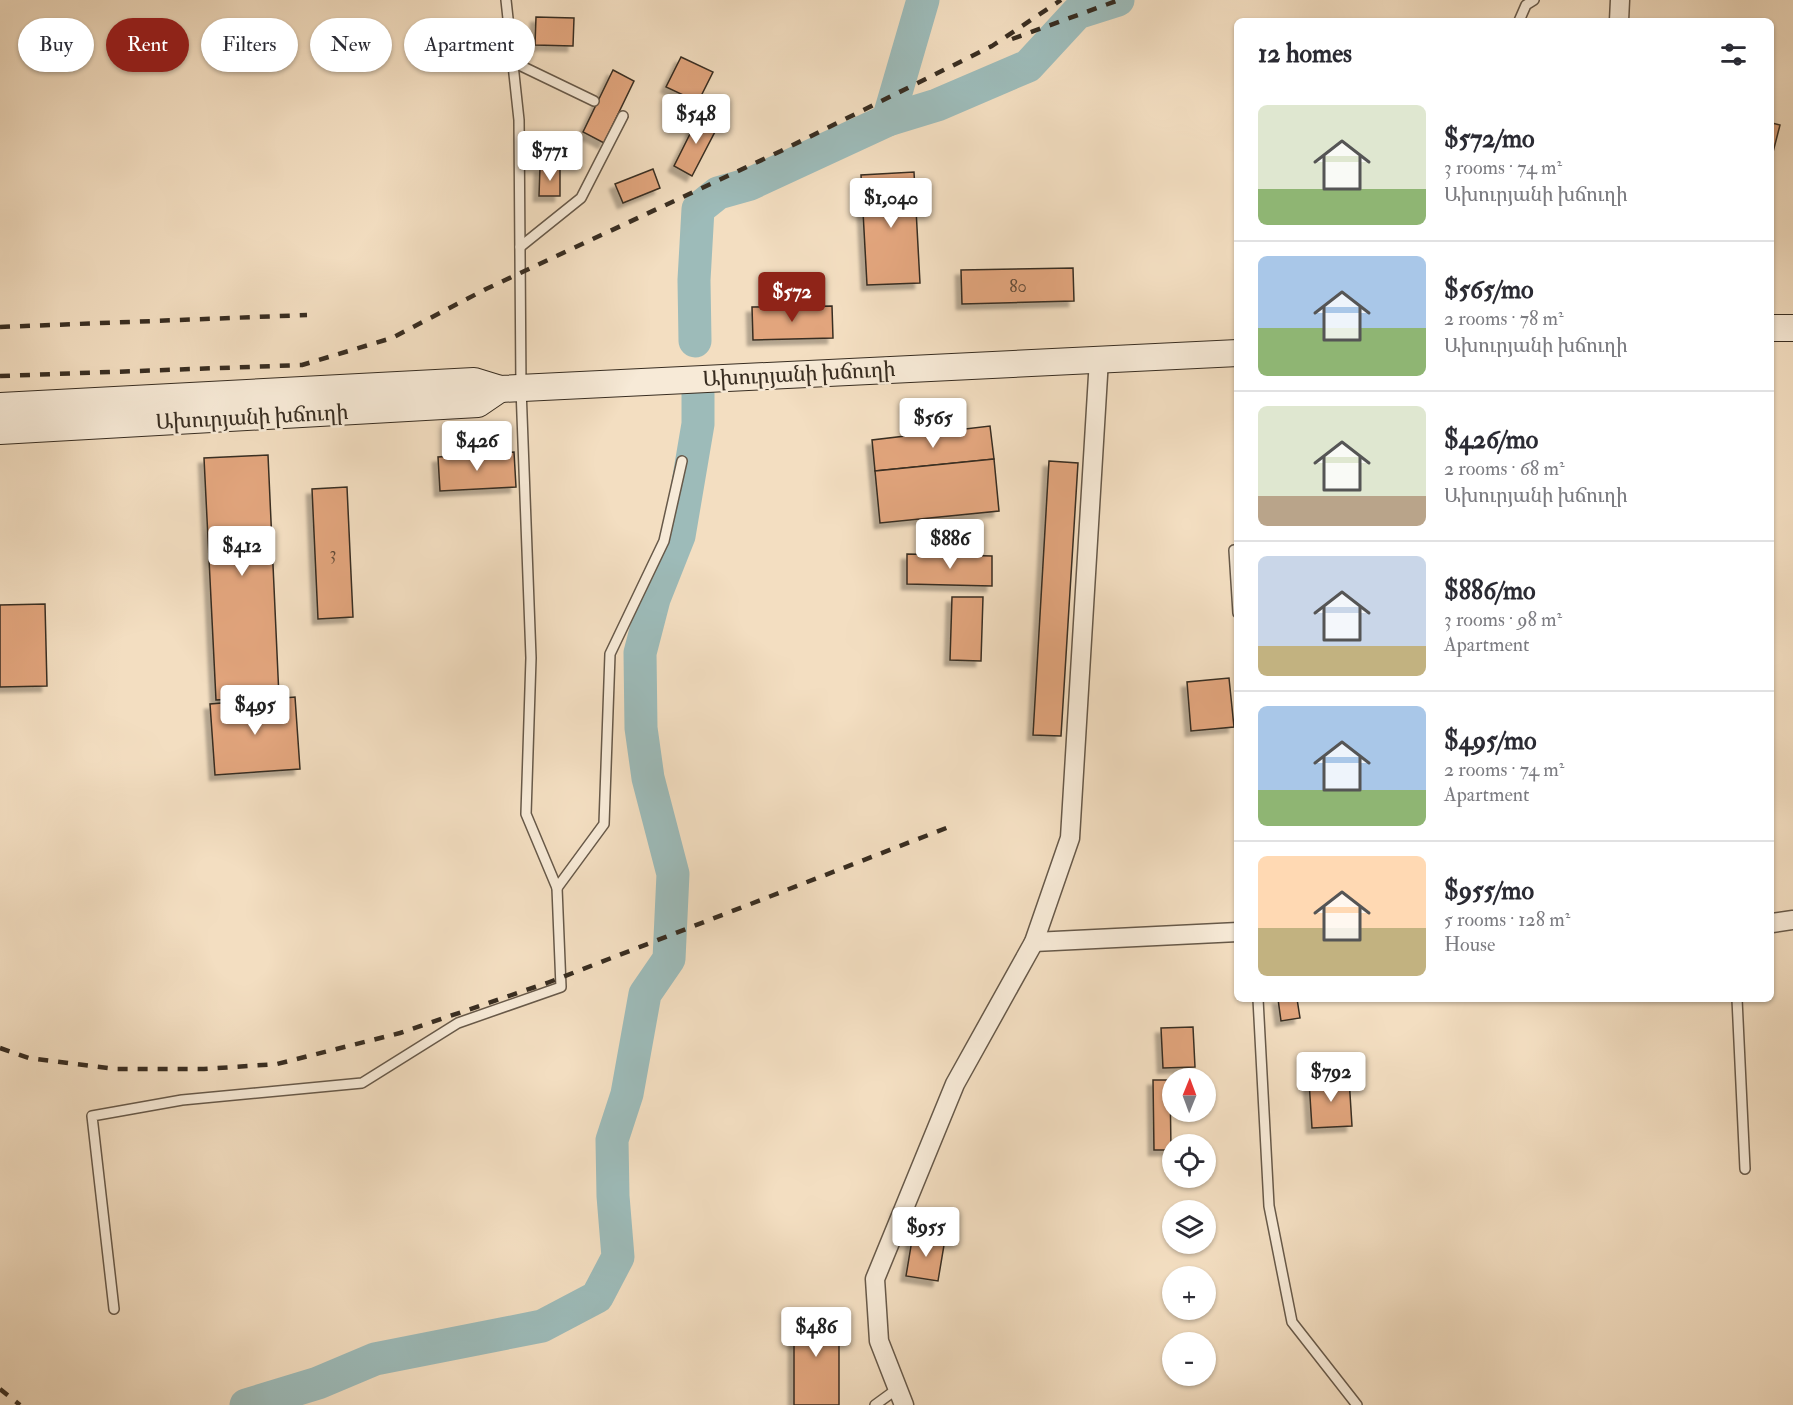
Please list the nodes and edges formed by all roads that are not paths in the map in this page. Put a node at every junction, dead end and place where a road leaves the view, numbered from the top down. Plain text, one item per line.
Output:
1 (506, 0) edge
2 (1534, 0) edge
3 (1620, 0) edge
4 (508, 18) edge
5 (1520, 18) edge
6 (1619, 18) edge
7 (514, 72) edge
8 (534, 72) edge
9 (594, 101) dead end
10 (623, 116) dead end
11 (520, 247) junction
12 (1774, 328) edge
13 (1793, 328) edge
14 (1234, 353) edge
15 (1099, 359) junction
16 (510, 389) junction
17 (0, 406) edge
18 (0, 431) edge
19 (682, 461) dead end
20 (557, 888) junction
21 (1793, 920) edge
22 (1774, 923) edge
23 (1234, 932) edge
24 (1034, 942) junction
25 (1258, 1002) edge
26 (1737, 1002) edge
27 (1745, 1169) dead end
28 (114, 1309) dead end
29 (901, 1397) edge
30 (876, 1405) edge
31 (1357, 1405) edge

1 - 4 lane
2 - 5 lane
3 - 6 street
7 - 11 lane
8 - 9 lane
10 - 11 lane
11 - 16 lane
12 - 13 main road
14 - 15 main road, Ախուրյանի խճուղի
15 - 16 main road, Ախուրյանի խճուղի
15 - 24 street
16 - 17 main road, Ախուրյանի խճուղի
16 - 18 main road, Ախուրյանի խճուղի
16 - 20 lane
19 - 20 lane
20 - 28 lane
21 - 22 street
23 - 24 street
24 - 29 street
25 - 31 lane
26 - 27 lane
29 - 30 lane

